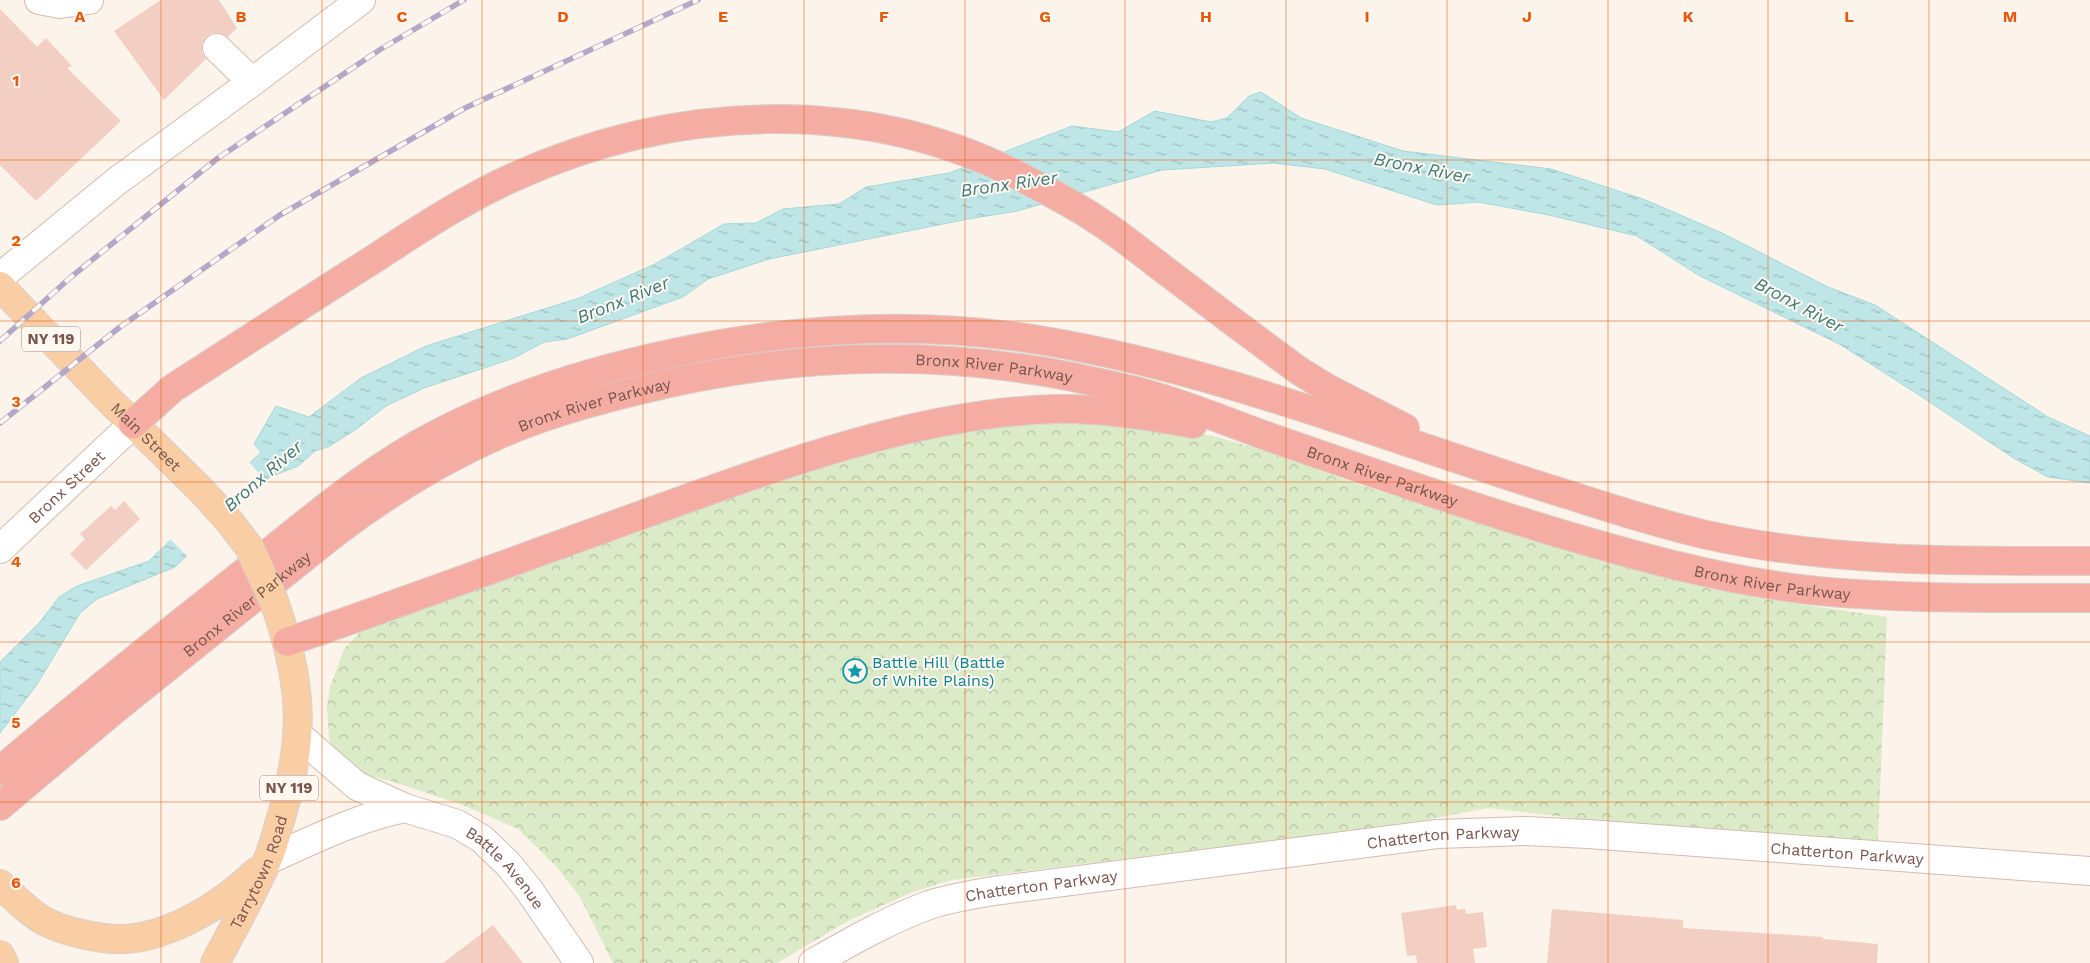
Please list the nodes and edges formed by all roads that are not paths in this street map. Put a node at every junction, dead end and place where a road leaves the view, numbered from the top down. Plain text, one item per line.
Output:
1 (39, 0) edge
2 (89, 0) edge
3 (361, 0) edge
4 (217, 48) dead end
5 (252, 82) junction
6 (0, 277) edge
7 (0, 286) edge
8 (133, 424) junction
9 (1278, 440) junction
10 (1487, 470) junction
11 (0, 549) edge
12 (2090, 561) edge
13 (2090, 598) edge
14 (274, 601) joint
15 (287, 642) junction
16 (298, 735) junction
17 (0, 771) edge
18 (0, 806) edge
19 (405, 808) junction
20 (268, 860) junction
21 (2090, 871) edge
22 (0, 884) edge
23 (0, 955) edge
24 (4, 963) edge
25 (215, 963) edge
26 (579, 963) edge
27 (813, 963) edge

1 - 2 street
3 - 5 street
4 - 5 street
5 - 6 street
7 - 8 main road, Main Street / NY 119
8 - 10 highway
8 - 11 street, Bronx Street
8 - 14 main road, Main Street / NY 119, bridge
9 - 13 highway, Bronx River Parkway
9 - 15 highway
9 - 18 highway, Bronx River Parkway
10 - 12 highway, Bronx River Parkway
10 - 17 highway, Bronx River Parkway
14 - 15 main road, Tarrytown Road / NY 119
15 - 16 main road, Tarrytown Road / NY 119
16 - 19 street, Battle Avenue
16 - 20 main road, Tarrytown Road / NY 119
19 - 20 street, Battle Avenue
19 - 26 street, Battle Avenue
20 - 22 main road
20 - 25 main road, Tarrytown Road / NY 119
21 - 27 street, Chatterton Parkway
23 - 24 main road

